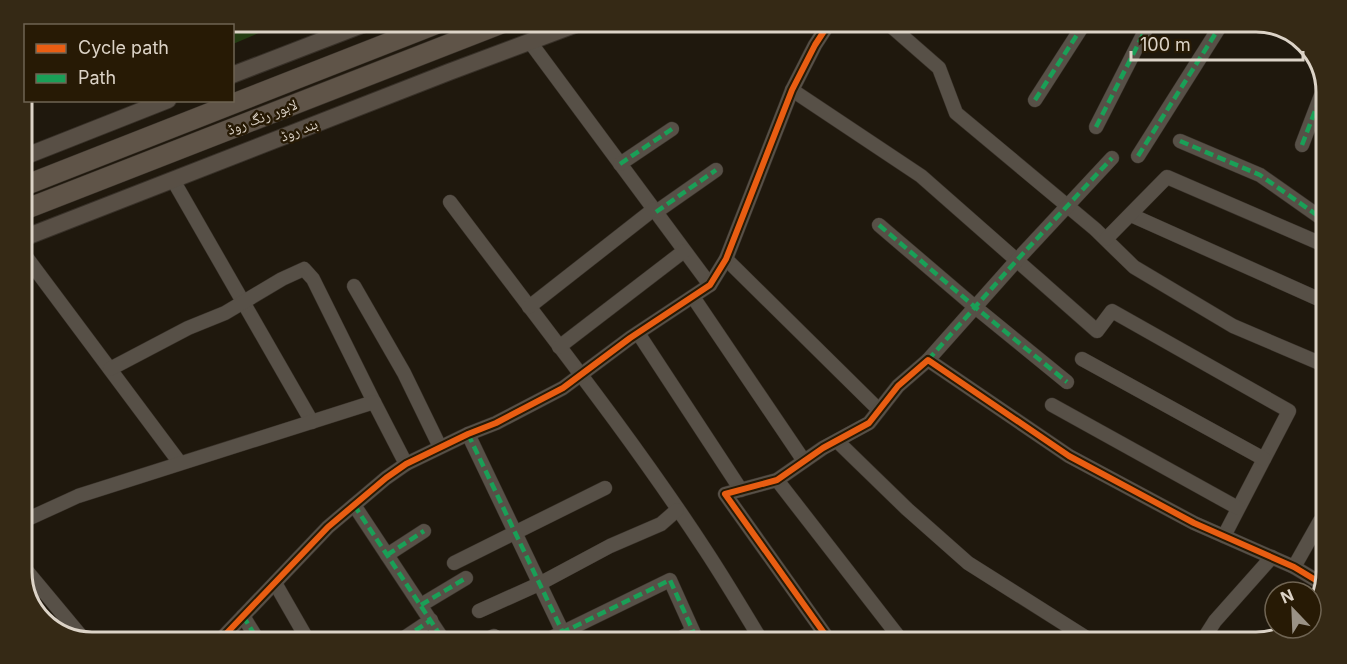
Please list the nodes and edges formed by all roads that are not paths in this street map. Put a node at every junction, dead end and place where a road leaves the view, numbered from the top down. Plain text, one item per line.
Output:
1 (344, 32) edge
2 (416, 32) edge
3 (480, 32) edge
4 (556, 32) edge
5 (823, 32) edge
6 (898, 32) edge
7 (1079, 32) edge
8 (1144, 32) edge
9 (1216, 32) edge
10 (530, 42) junction
11 (234, 74) edge
12 (792, 90) junction
13 (1035, 100) dead end
14 (160, 102) edge
15 (144, 106) edge
16 (1315, 111) edge
17 (1096, 127) dead end
18 (672, 129) dead end
19 (1180, 141) dead end
20 (1302, 145) dead end
21 (32, 153) edge
22 (1138, 156) dead end
23 (1112, 158) dead end
24 (620, 164) junction
25 (716, 170) dead end
26 (173, 180) junction
27 (32, 183) edge
28 (450, 202) dead end
29 (1068, 205) junction
30 (32, 207) edge
31 (655, 210) junction
32 (1315, 214) edge
33 (1131, 215) junction
34 (879, 225) dead end
35 (32, 235) edge
36 (1106, 239) junction
37 (1315, 241) edge
38 (684, 250) junction
39 (726, 259) junction
40 (1017, 260) junction
41 (32, 265) edge
42 (710, 285) junction
43 (354, 286) dead end
44 (693, 297) junction
45 (1315, 298) edge
46 (243, 302) junction
47 (529, 307) junction
48 (975, 308) junction
49 (638, 333) junction
50 (559, 347) junction
51 (1082, 359) dead end
52 (928, 360) junction
53 (1316, 361) edge
54 (110, 369) junction
55 (580, 375) junction
56 (1066, 382) dead end
57 (374, 402) junction
58 (1052, 405) dead end
59 (879, 410) junction
60 (312, 422) junction
61 (468, 434) junction
62 (837, 441) junction
63 (440, 447) junction
64 (1264, 459) junction
65 (804, 461) junction
66 (180, 463) junction
67 (406, 464) junction
68 (777, 480) junction
69 (605, 488) dead end
70 (741, 490) junction
71 (354, 505) junction
72 (1238, 508) junction
73 (677, 510) junction
74 (32, 517) edge
75 (1316, 528) edge
76 (424, 531) dead end
77 (514, 533) junction
78 (1224, 536) junction
79 (387, 555) junction
80 (1272, 557) junction
81 (454, 563) dead end
82 (1294, 567) junction
83 (32, 577) edge
84 (466, 578) dead end
85 (1315, 580) edge
86 (275, 583) junction
87 (539, 584) junction
88 (421, 605) junction
89 (479, 611) dead end
90 (243, 616) junction
91 (431, 620) junction
92 (76, 630) edge
93 (228, 632) edge
94 (253, 632) edge
95 (303, 632) edge
96 (413, 632) edge
97 (438, 632) edge
98 (562, 632) edge
99 (572, 632) edge
100 (693, 632) edge
101 (756, 632) edge
102 (823, 632) edge
103 (895, 632) edge
104 (1077, 632) edge
105 (1208, 632) edge

1 - 11 main road
2 - 27 highway, لاہور رنگ روڈ
3 - 30 highway, لاہور رنگ روڈ
4 - 10 main road, بند روڈ
5 - 12 street
6 - 29 street
7 - 13 street
8 - 17 street
9 - 22 street
10 - 24 street
10 - 26 main road, بند روڈ
12 - 39 street
12 - 40 street
14 - 15 main road
15 - 21 main road
16 - 20 street
18 - 24 street
19 - 32 street
23 - 29 street
24 - 31 street
25 - 31 street
26 - 35 main road, بند روڈ
26 - 46 street
28 - 47 street
29 - 36 street
29 - 40 street
31 - 38 street
31 - 47 street
33 - 36 street
33 - 37 street
33 - 45 street
34 - 48 street
36 - 53 street
38 - 42 street
38 - 50 street
39 - 42 street
39 - 59 street
40 - 48 street
40 - 64 street
41 - 54 street
42 - 44 street
43 - 63 street
44 - 49 street
44 - 65 street
46 - 54 street
46 - 57 street
46 - 60 street
47 - 50 street
48 - 52 street
48 - 56 street
49 - 55 street
49 - 70 street
50 - 55 street
51 - 64 street
52 - 59 street
52 - 78 street
54 - 66 street
55 - 61 street
55 - 73 street
57 - 60 street
57 - 67 street
58 - 72 street
59 - 62 street
60 - 66 street
61 - 63 street
61 - 77 street
62 - 65 street
62 - 104 street
63 - 67 street
64 - 72 street
65 - 68 street
66 - 74 street
67 - 71 street
68 - 70 street
68 - 103 street
69 - 77 street
70 - 102 street
71 - 79 street
71 - 86 street
72 - 78 street
73 - 87 street
73 - 101 street
75 - 82 street
76 - 79 street
77 - 81 street
77 - 87 street
78 - 80 street
79 - 88 street
80 - 82 street
80 - 105 street
82 - 85 street
83 - 92 street
84 - 88 street
86 - 90 street
86 - 95 street
87 - 89 street
87 - 98 street
88 - 91 street
90 - 93 street
90 - 94 street
91 - 96 street
91 - 97 street
99 - 100 street

